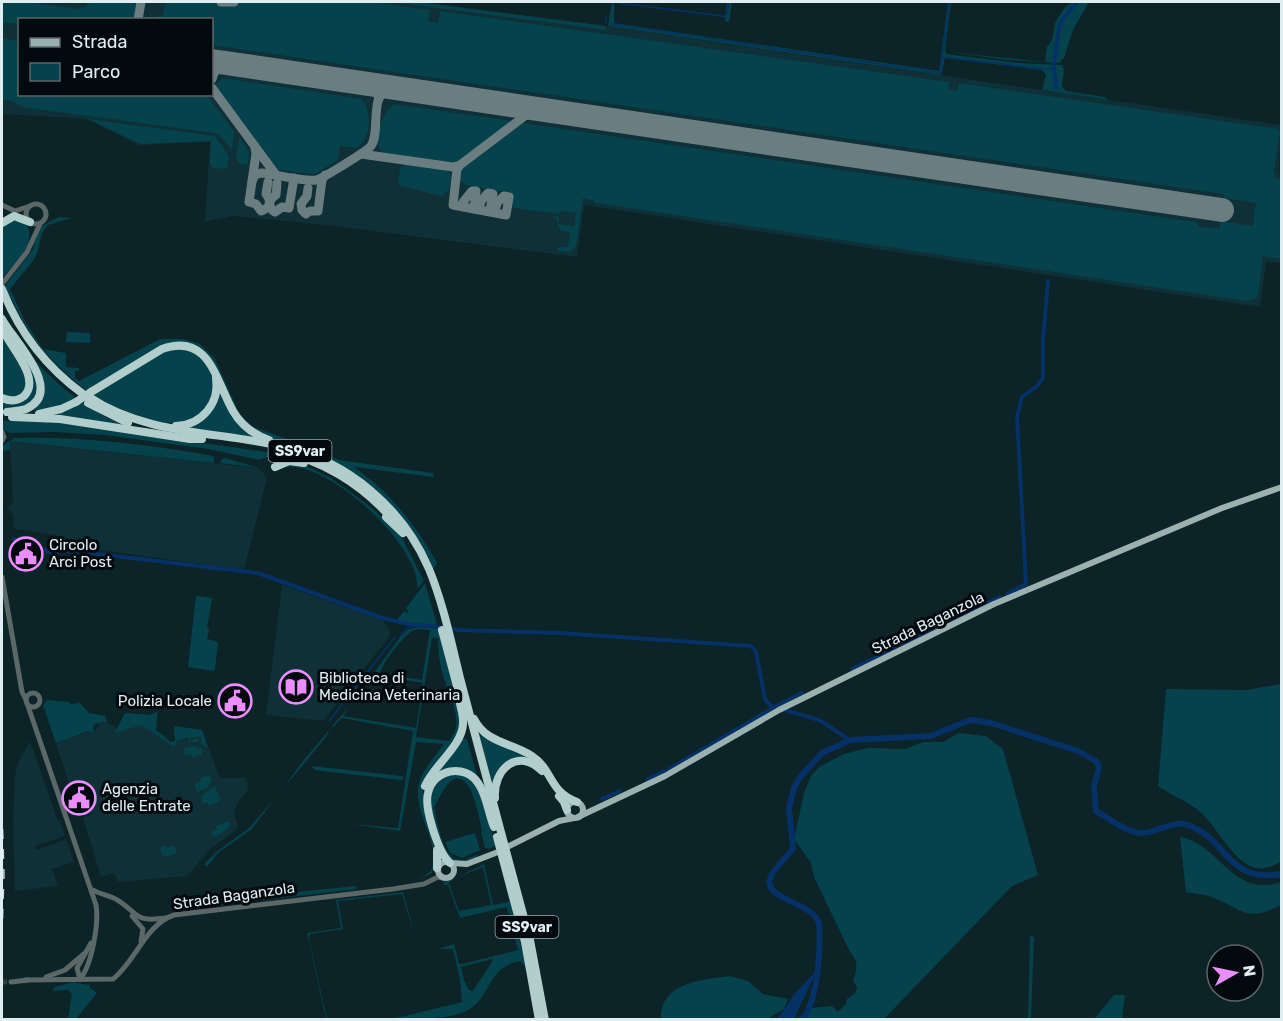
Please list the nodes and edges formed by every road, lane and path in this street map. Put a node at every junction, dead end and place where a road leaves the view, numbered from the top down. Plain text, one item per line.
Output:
1 (31, 206) junction
2 (2, 207) edge
3 (29, 221) junction
4 (2, 224) edge
5 (40, 224) junction
6 (32, 240) junction
7 (2, 284) edge
8 (2, 289) edge
9 (2, 302) edge
10 (2, 319) edge
11 (2, 329) edge
12 (213, 367) junction
13 (84, 397) junction
14 (2, 398) edge
15 (5, 415) edge
16 (136, 420) junction
17 (2, 432) edge
18 (202, 439) junction
19 (2, 441) edge
20 (321, 459) junction
21 (275, 467) dead end
22 (1281, 487) edge
23 (403, 533) junction
24 (2, 577) edge
25 (439, 607) junction
26 (450, 648) junction
27 (459, 672) junction
28 (21, 685) junction
29 (31, 693) junction
30 (459, 695) junction
31 (27, 701) junction
32 (38, 705) junction
33 (33, 718) junction
34 (578, 803) junction
35 (598, 807) junction
36 (567, 810) junction
37 (576, 818) junction
38 (559, 821) junction
39 (499, 833) junction
40 (509, 846) dead end
41 (498, 852) dead end
42 (482, 860) junction
43 (450, 862) junction
44 (438, 868) junction
45 (453, 874) junction
46 (443, 878) junction
47 (417, 884) junction
48 (90, 885) junction
49 (112, 898) junction
50 (97, 907) junction
51 (128, 908) junction
52 (166, 918) junction
53 (93, 941) junction
54 (135, 953) junction
55 (84, 954) junction
56 (80, 979) junction
57 (25, 980) junction
58 (11, 982) tunnel mouth
59 (539, 1020) edge
60 (545, 1020) edge

1 - 2 street
1 - 3 street
1 - 5 street
2 - 3 street
3 - 4 highway
3 - 5 street
3 - 6 street
5 - 6 street
6 - 7 street
8 - 13 highway, SS9var
9 - 13 highway, SS9var
10 - 15 highway
11 - 14 highway
12 - 13 highway
12 - 16 highway
12 - 20 highway
13 - 15 highway
13 - 16 highway, SS9var
13 - 18 highway, SS9var
15 - 18 highway
16 - 20 highway, SS9var
17 - 19 street
18 - 23 highway, SS9var
20 - 25 highway, SS9var
21 - 23 highway
22 - 35 main road, Strada Baganzola
23 - 25 highway, SS9var
24 - 28 street
25 - 26 highway, SS9var
26 - 27 highway, SS9var
26 - 30 highway, SS9var
27 - 34 highway
27 - 39 highway, SS9var
28 - 29 street
28 - 31 street
29 - 31 street
29 - 32 street
30 - 39 highway, SS9var
30 - 44 highway
31 - 32 street
31 - 33 street
32 - 33 street
33 - 48 street
34 - 35 main road
34 - 36 main road, Strada Baganzola
34 - 37 main road
35 - 37 main road, Strada Baganzola
36 - 37 main road
36 - 38 main road, Strada Baganzola
36 - 39 highway
37 - 38 main road, Strada Baganzola
38 - 40 main road, Strada Baganzola
39 - 43 highway
39 - 59 highway, SS9var, bridge
39 - 60 highway, SS9var, bridge
41 - 42 main road, Strada Baganzola
42 - 43 main road, Strada Baganzola
42 - 45 main road, Strada Baganzola
43 - 44 main road, Strada Baganzola
43 - 45 main road
44 - 46 main road
44 - 47 street, Strada Baganzola
45 - 46 main road, Strada Baganzola
46 - 47 street, Strada Baganzola
47 - 52 street, Strada Baganzola
48 - 49 street
48 - 50 street
49 - 50 street
49 - 51 street
50 - 53 street
51 - 52 street
51 - 54 street
52 - 54 street, Strada Baganzola
53 - 55 street
53 - 56 street
54 - 56 street, Strada Baganzola
55 - 56 street
55 - 57 street
56 - 57 street, Strada Baganzola
57 - 58 street

